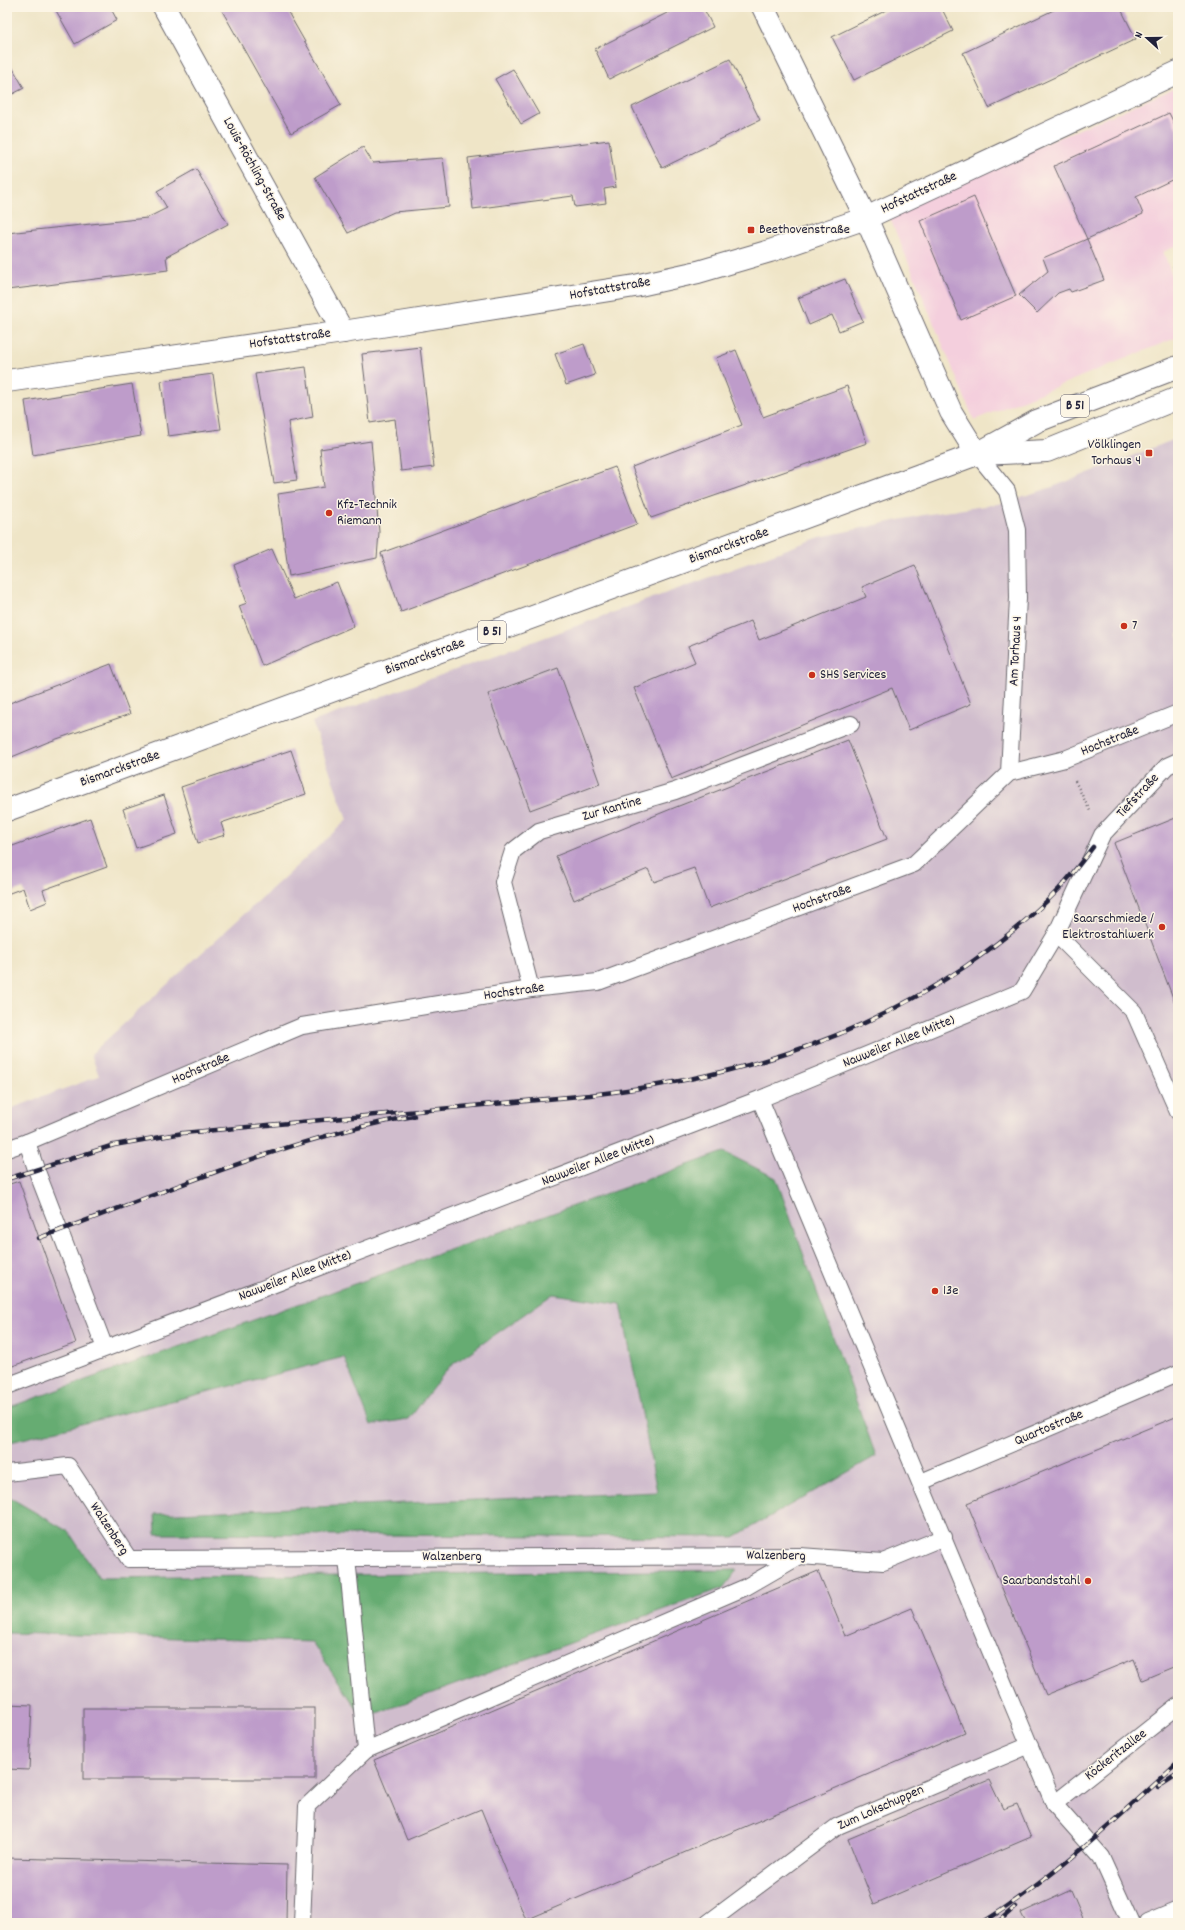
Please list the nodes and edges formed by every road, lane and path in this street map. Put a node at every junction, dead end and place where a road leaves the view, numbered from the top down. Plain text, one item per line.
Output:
1 (164, 7) edge
2 (762, 7) edge
3 (1178, 72) edge
4 (866, 218) junction
5 (343, 332) junction
6 (1178, 367) edge
7 (7, 381) edge
8 (1178, 398) edge
9 (977, 454) junction
10 (1178, 713) edge
11 (850, 724) dead end
12 (1065, 759) junction
13 (1178, 761) edge
14 (1009, 773) junction
15 (7, 810) edge
16 (1102, 835) junction
17 (1056, 934) junction
18 (531, 989) junction
19 (760, 1099) junction
20 (1178, 1112) edge
21 (27, 1142) junction
22 (7, 1149) edge
23 (105, 1348) junction
24 (1178, 1373) edge
25 (7, 1386) edge
26 (7, 1473) edge
27 (921, 1482) junction
28 (944, 1537) junction
29 (800, 1556) junction
30 (347, 1558) junction
31 (1178, 1706) edge
32 (1030, 1745) junction
33 (366, 1750) junction
34 (1054, 1804) junction
35 (1178, 1910) edge
36 (302, 1923) edge
37 (708, 1923) edge
38 (1131, 1923) edge
39 (1147, 1923) edge

1 - 5 street, Louis-Röchling-Straße
2 - 4 street
3 - 4 street, Hofstattstraße
4 - 5 street, Hofstattstraße
4 - 9 street
5 - 7 street, Hofstattstraße
6 - 9 street, Bismarckstraße / B 51
8 - 9 street, Bismarckstraße / B 51
9 - 14 lane, Am Torhaus 4
9 - 15 street, Bismarckstraße / B 51
10 - 12 lane, Hochstraße
11 - 18 lane, Zur Kantine
12 - 14 lane, Hochstraße
12 - 16 path
13 - 16 lane, Tiefstraße
14 - 18 lane, Hochstraße
16 - 17 lane, Nauweiler Allee (Mitte)
17 - 19 lane, Nauweiler Allee (Mitte)
17 - 20 lane
18 - 21 lane, Hochstraße
19 - 23 lane, Nauweiler Allee (Mitte)
19 - 27 lane
21 - 22 lane, Hochstraße
21 - 23 lane
23 - 25 lane, Nauweiler Allee (Mitte)
24 - 27 lane, Quartostraße
26 - 30 lane, Walzenberg
27 - 28 lane
28 - 29 lane, Walzenberg
28 - 32 lane
29 - 30 lane, Walzenberg
29 - 33 lane
30 - 33 lane
31 - 34 lane, Köckeritzallee
32 - 34 lane
32 - 37 lane, Zum Lokschuppen
33 - 36 lane
34 - 38 lane
35 - 39 lane

